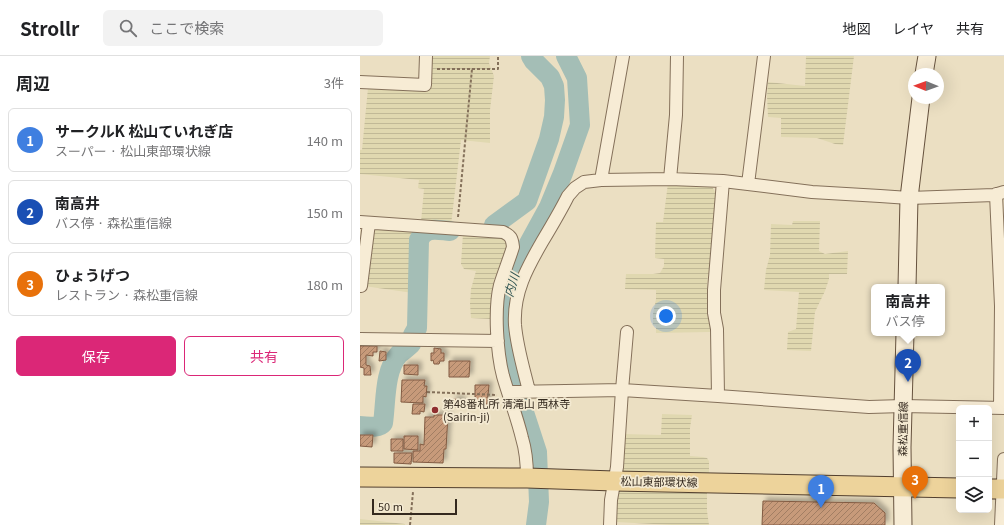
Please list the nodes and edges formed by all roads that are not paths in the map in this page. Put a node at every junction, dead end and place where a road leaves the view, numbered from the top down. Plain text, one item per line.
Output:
1 (426, 56) edge
2 (623, 56) edge
3 (677, 56) edge
4 (764, 56) edge
5 (927, 56) edge
6 (925, 68) edge
7 (360, 82) edge
8 (920, 104) edge
9 (670, 179) junction
10 (601, 180) junction
11 (724, 181) junction
12 (748, 184) junction
13 (1000, 193) edge
14 (909, 198) junction
15 (365, 223) edge
16 (906, 284) edge
17 (361, 286) dead end
18 (1003, 306) edge
19 (627, 332) dead end
20 (905, 336) edge
21 (360, 339) edge
22 (498, 341) junction
23 (622, 390) junction
24 (527, 391) junction
25 (510, 392) junction
26 (718, 396) junction
27 (903, 406) junction
28 (1002, 408) edge
29 (1004, 459) edge
30 (360, 477) edge
31 (527, 478) junction
32 (614, 481) junction
33 (902, 487) junction
34 (956, 488) edge
35 (999, 489) edge
36 (610, 525) edge
37 (903, 525) edge
38 (1001, 525) edge

1 - 7 street
2 - 10 street
3 - 9 street
4 - 12 street
5 - 6 main road
8 - 14 main road
9 - 10 street
9 - 11 street
10 - 24 street
11 - 12 street
11 - 26 street
12 - 14 street
13 - 14 street
13 - 18 street
14 - 16 main road
15 - 17 street
15 - 22 street
18 - 28 street
19 - 23 street
20 - 27 main road, 森松重信線
21 - 22 street
22 - 25 street
23 - 24 street
23 - 26 street
23 - 32 street
24 - 25 street
25 - 31 street
26 - 27 street
27 - 28 street
27 - 33 main road, 森松重信線
29 - 35 street
30 - 31 main road, 松山東部環状線
31 - 32 main road, 松山東部環状線
32 - 33 main road, 松山東部環状線
32 - 36 street
33 - 34 main road, 松山東部環状線
33 - 37 main road, 森松重信線
35 - 38 street

